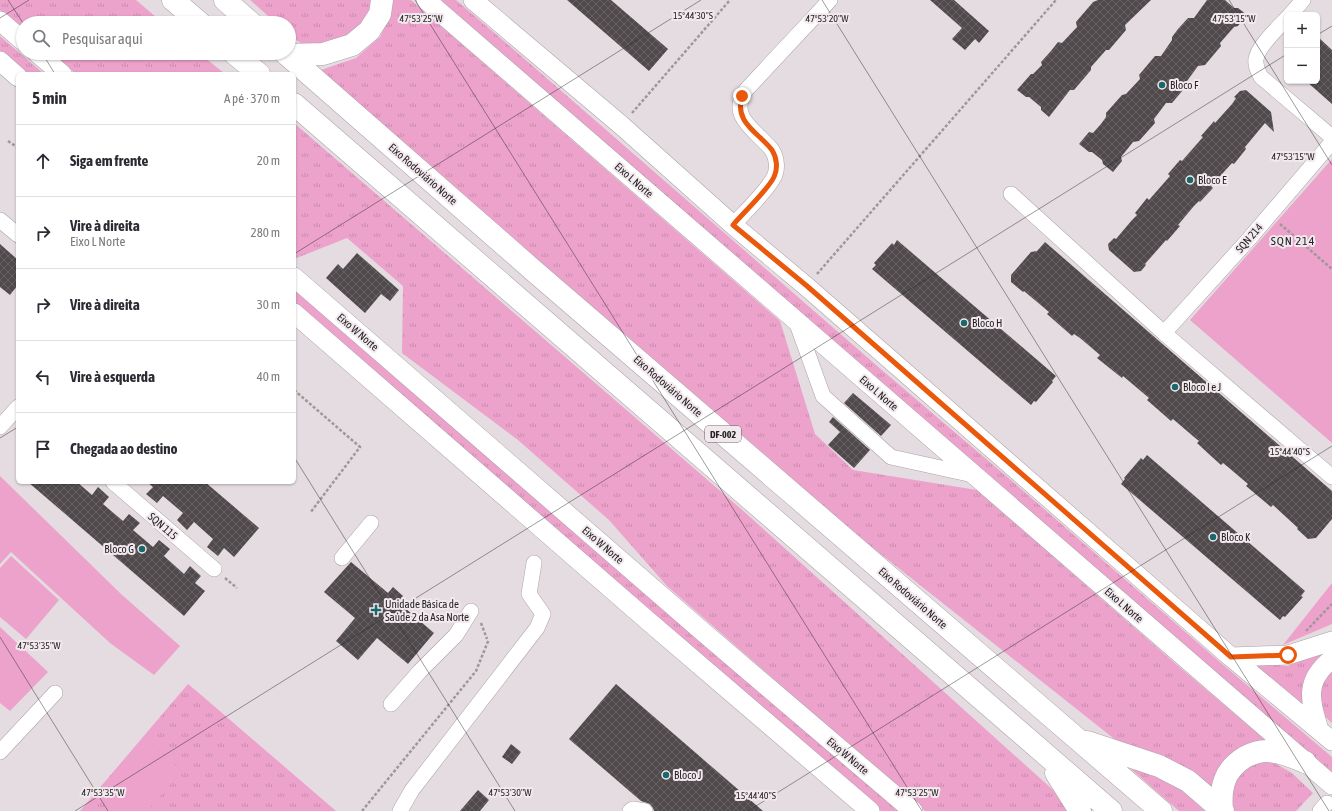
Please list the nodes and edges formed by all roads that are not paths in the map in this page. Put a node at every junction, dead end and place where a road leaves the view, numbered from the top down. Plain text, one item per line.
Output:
1 (173, 0) edge
2 (225, 0) edge
3 (382, 0) edge
4 (426, 0) edge
5 (473, 0) edge
6 (830, 0) edge
7 (1303, 0) edge
8 (1293, 12) edge
9 (192, 16) edge
10 (244, 16) edge
11 (0, 21) edge
12 (1284, 21) edge
13 (16, 34) edge
14 (296, 54) edge
15 (46, 60) edge
16 (293, 60) edge
17 (60, 72) edge
18 (296, 106) edge
19 (1332, 137) edge
20 (1332, 142) edge
21 (1011, 194) dead end
22 (0, 220) edge
23 (733, 225) junction
24 (16, 233) edge
25 (296, 279) edge
26 (296, 315) edge
27 (796, 321) junction
28 (1164, 332) junction
29 (16, 409) edge
30 (0, 427) edge
31 (974, 475) junction
32 (1332, 476) edge
33 (115, 484) edge
34 (371, 523) dead end
35 (342, 558) dead end
36 (534, 563) dead end
37 (214, 569) dead end
38 (476, 617) road end
39 (1332, 641) edge
40 (1231, 657) junction
41 (1332, 659) edge
42 (55, 693) dead end
43 (391, 704) dead end
44 (1326, 735) edge
45 (1078, 740) junction
46 (0, 752) edge
47 (1044, 753) junction
48 (1305, 762) junction
49 (1326, 799) edge
50 (400, 811) edge
51 (630, 811) edge
52 (645, 811) edge
53 (870, 811) edge
54 (913, 811) edge
55 (1080, 811) edge
56 (1111, 811) edge
57 (1161, 811) edge
58 (1223, 811) edge

1 - 9 highway
2 - 10 highway
3 - 14 highway
4 - 27 main road, Eixo L Norte
5 - 23 main road
6 - 23 street
7 - 8 street
11 - 13 main road
12 - 19 street
15 - 17 main road
16 - 45 highway, Eixo Rodoviário Norte / DF-002
18 - 47 highway, DF-002
20 - 28 street, SQN 214
21 - 28 street
22 - 24 street
23 - 40 main road
25 - 54 main road, Eixo W Norte
26 - 53 main road
27 - 31 main road, Eixo L Norte
27 - 31 street
28 - 32 street
29 - 30 street
31 - 48 main road, Eixo L Norte
33 - 37 street, SQN 115
34 - 35 street
36 - 50 street
38 - 43 street
39 - 40 main road
40 - 44 main road
41 - 44 main road
42 - 46 street
45 - 57 highway, Eixo Rodoviário Norte / DF-002
45 - 58 highway
47 - 55 highway
47 - 56 highway, DF-002
48 - 49 main road, Eixo L Norte
48 - 58 highway
51 - 52 street

